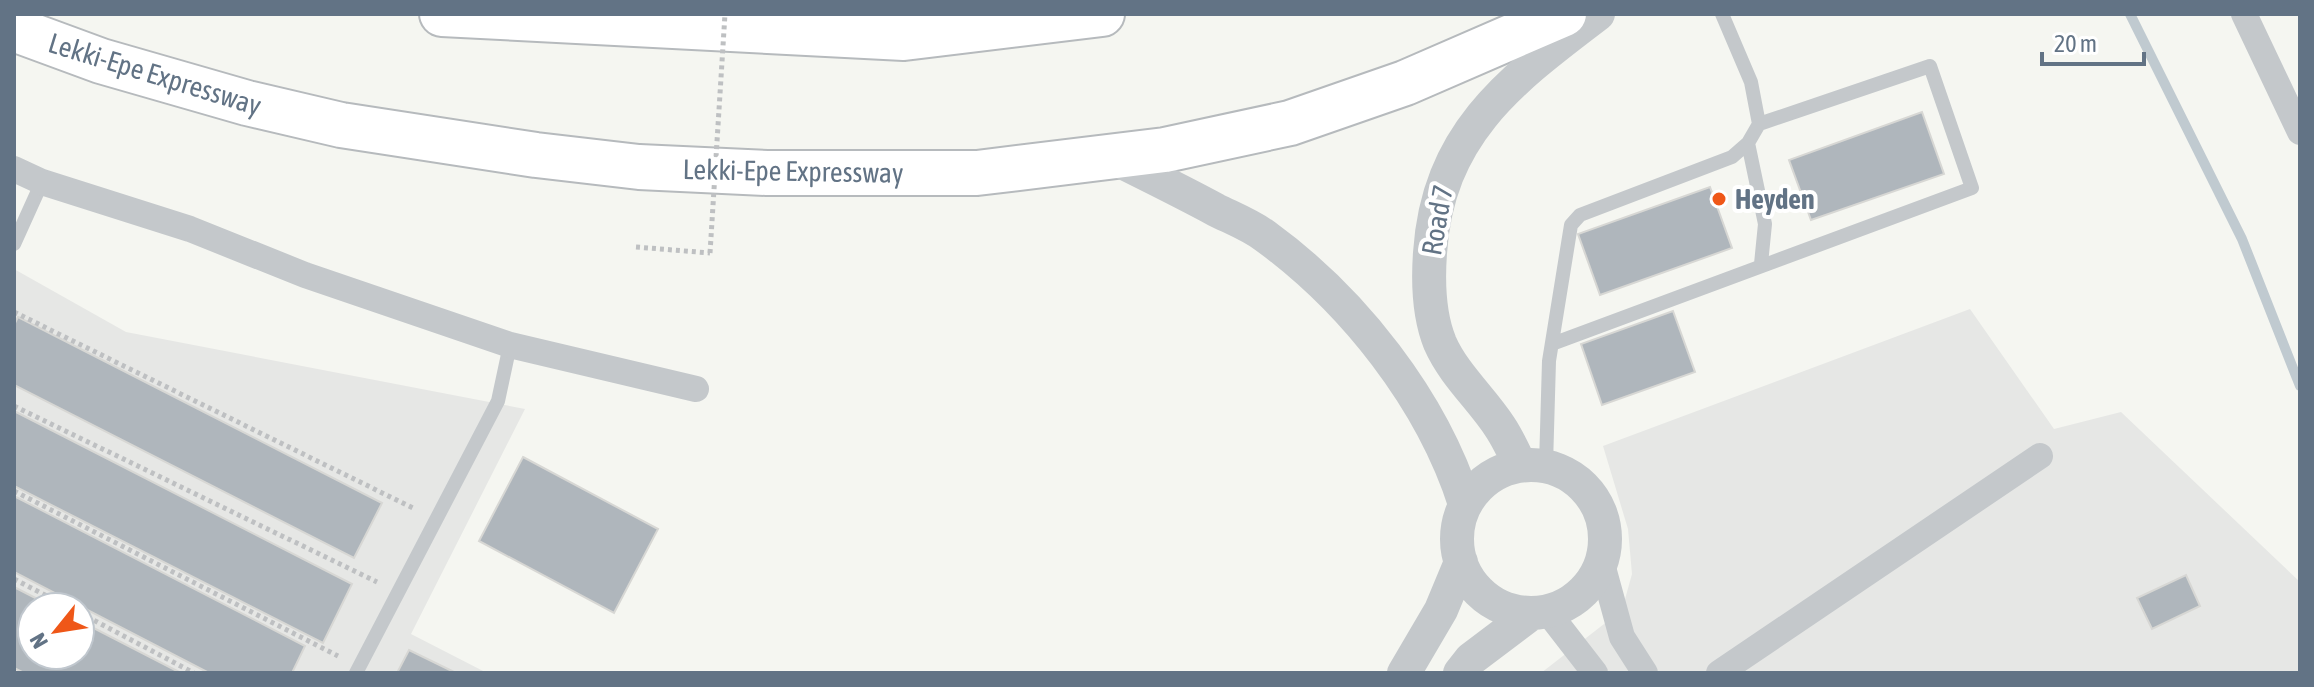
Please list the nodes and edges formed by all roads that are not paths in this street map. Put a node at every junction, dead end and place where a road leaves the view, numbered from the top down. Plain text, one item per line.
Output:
1 (442, 14) edge
2 (960, 14) edge
3 (1102, 14) edge
4 (1564, 14) edge
5 (1598, 14) edge
6 (1722, 14) edge
7 (2244, 14) edge
8 (14, 29) edge
9 (904, 38) junction
10 (1759, 124) junction
11 (2300, 132) edge
12 (1748, 143) junction
13 (1108, 155) junction
14 (14, 169) edge
15 (42, 182) junction
16 (14, 244) edge
17 (1761, 264) junction
18 (1552, 344) junction
19 (510, 345) junction
20 (696, 389) dead end
21 (2040, 456) dead end
22 (1533, 465) junction
23 (1465, 504) junction
24 (1461, 562) junction
25 (1602, 564) junction
26 (1540, 612) junction
27 (358, 670) edge
28 (1404, 673) edge
29 (1460, 673) edge
30 (1595, 673) edge
31 (1645, 673) edge
32 (1719, 673) edge

1 - 9 highway
2 - 9 street
3 - 9 highway
4 - 13 highway, Lekki-Epe Expressway
5 - 22 street, Road 7
6 - 10 lane
7 - 11 street
8 - 13 highway, Lekki-Epe Expressway
10 - 12 lane
10 - 17 lane
12 - 17 lane
12 - 18 lane
13 - 23 street
14 - 15 street
15 - 16 lane
15 - 19 street
17 - 18 lane
18 - 22 lane
19 - 20 street
19 - 27 lane
21 - 32 street
22 - 23 street
22 - 25 street
23 - 24 street
24 - 26 street
24 - 28 street
25 - 26 street
25 - 31 street
26 - 29 street
26 - 30 street

